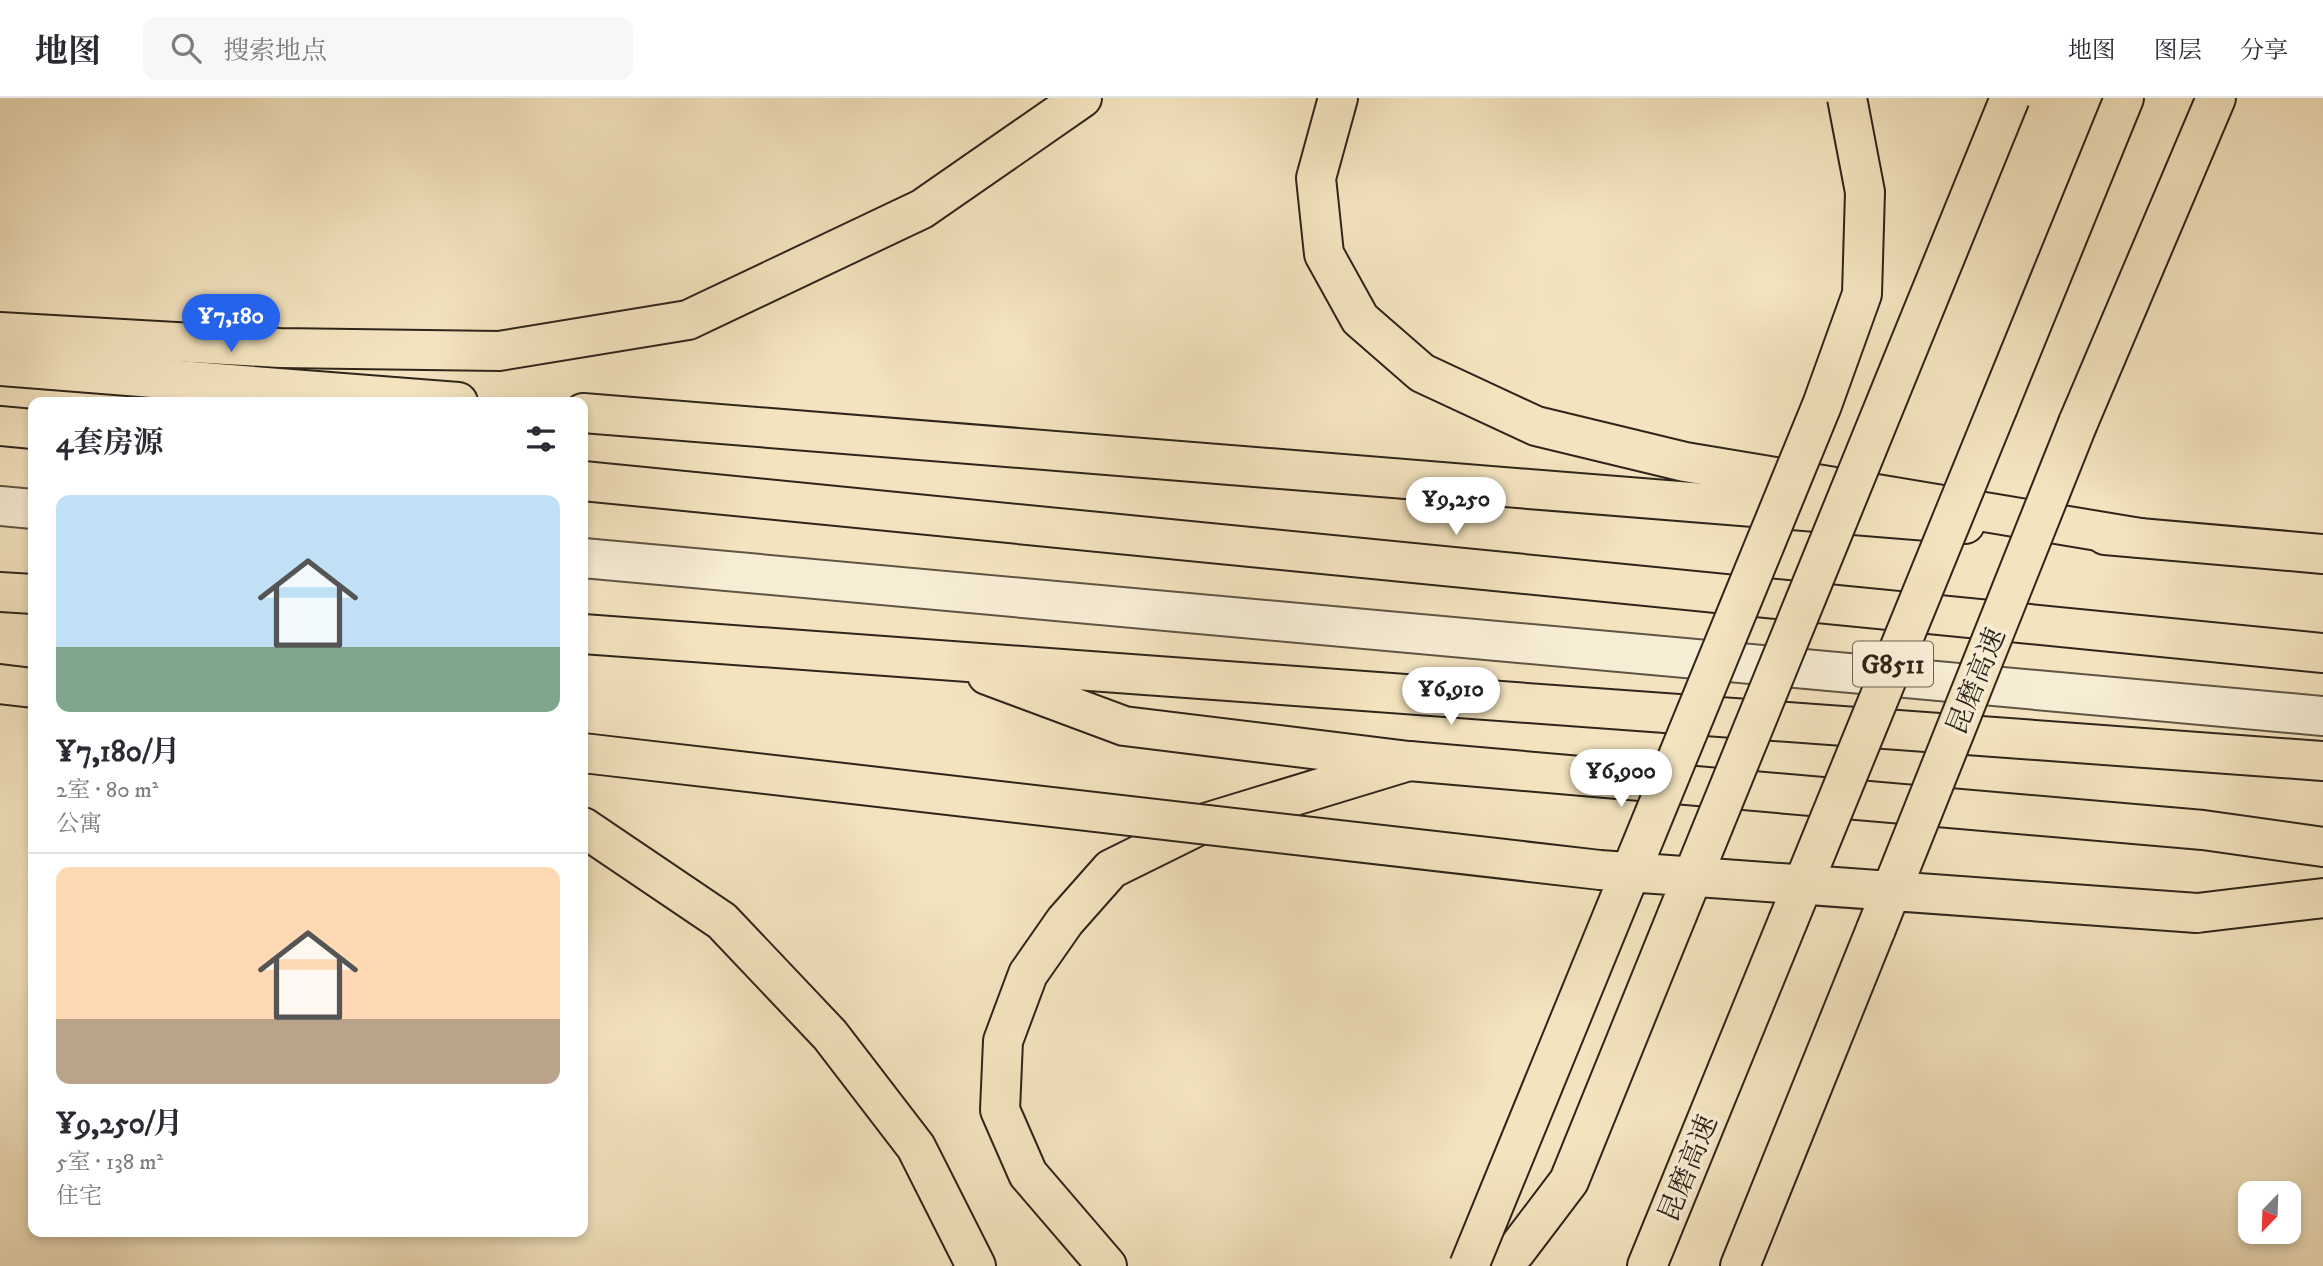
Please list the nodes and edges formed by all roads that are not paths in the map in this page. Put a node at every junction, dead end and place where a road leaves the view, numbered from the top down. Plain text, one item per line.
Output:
1 (1082, 98) edge
2 (1338, 98) edge
3 (1847, 98) edge
4 (2010, 98) edge
5 (2124, 98) edge
6 (2216, 98) edge
7 (0, 332) edge
8 (0, 366) edge
9 (310, 391) junction
10 (336, 397) edge
11 (391, 397) edge
12 (588, 412) edge
13 (0, 426) edge
14 (28, 429) edge
15 (588, 461) edge
16 (588, 481) edge
17 (718, 494) junction
18 (0, 506) edge
19 (28, 509) edge
20 (2140, 538) junction
21 (2323, 554) edge
22 (588, 558) edge
23 (0, 592) edge
24 (28, 594) edge
25 (588, 634) edge
26 (2323, 653) edge
27 (946, 660) junction
28 (0, 684) edge
29 (28, 687) edge
30 (2323, 716) edge
31 (588, 754) edge
32 (1409, 761) junction
33 (2323, 761) edge
34 (588, 830) edge
35 (2323, 847) edge
36 (2323, 898) edge
37 (976, 1266) edge
38 (1108, 1266) edge
39 (1469, 1266) edge
40 (1493, 1266) edge
41 (1647, 1266) edge
42 (1740, 1266) edge

1 - 7 main road
2 - 20 main road
3 - 39 main road, bridge
4 - 40 main road, bridge
5 - 41 main road, 昆磨高速 / G8511, bridge
6 - 42 main road, 昆磨高速 / G8511, bridge
8 - 9 main road
9 - 10 main road
9 - 11 main road
12 - 20 main road
13 - 14 main road
15 - 17 main road
16 - 17 main road
17 - 26 main road
18 - 19 lane
20 - 21 main road
22 - 30 lane
23 - 24 main road
25 - 27 main road
27 - 32 main road
27 - 33 main road
28 - 29 main road
31 - 36 main road, bridge
32 - 35 main road
32 - 38 main road
34 - 37 main road

